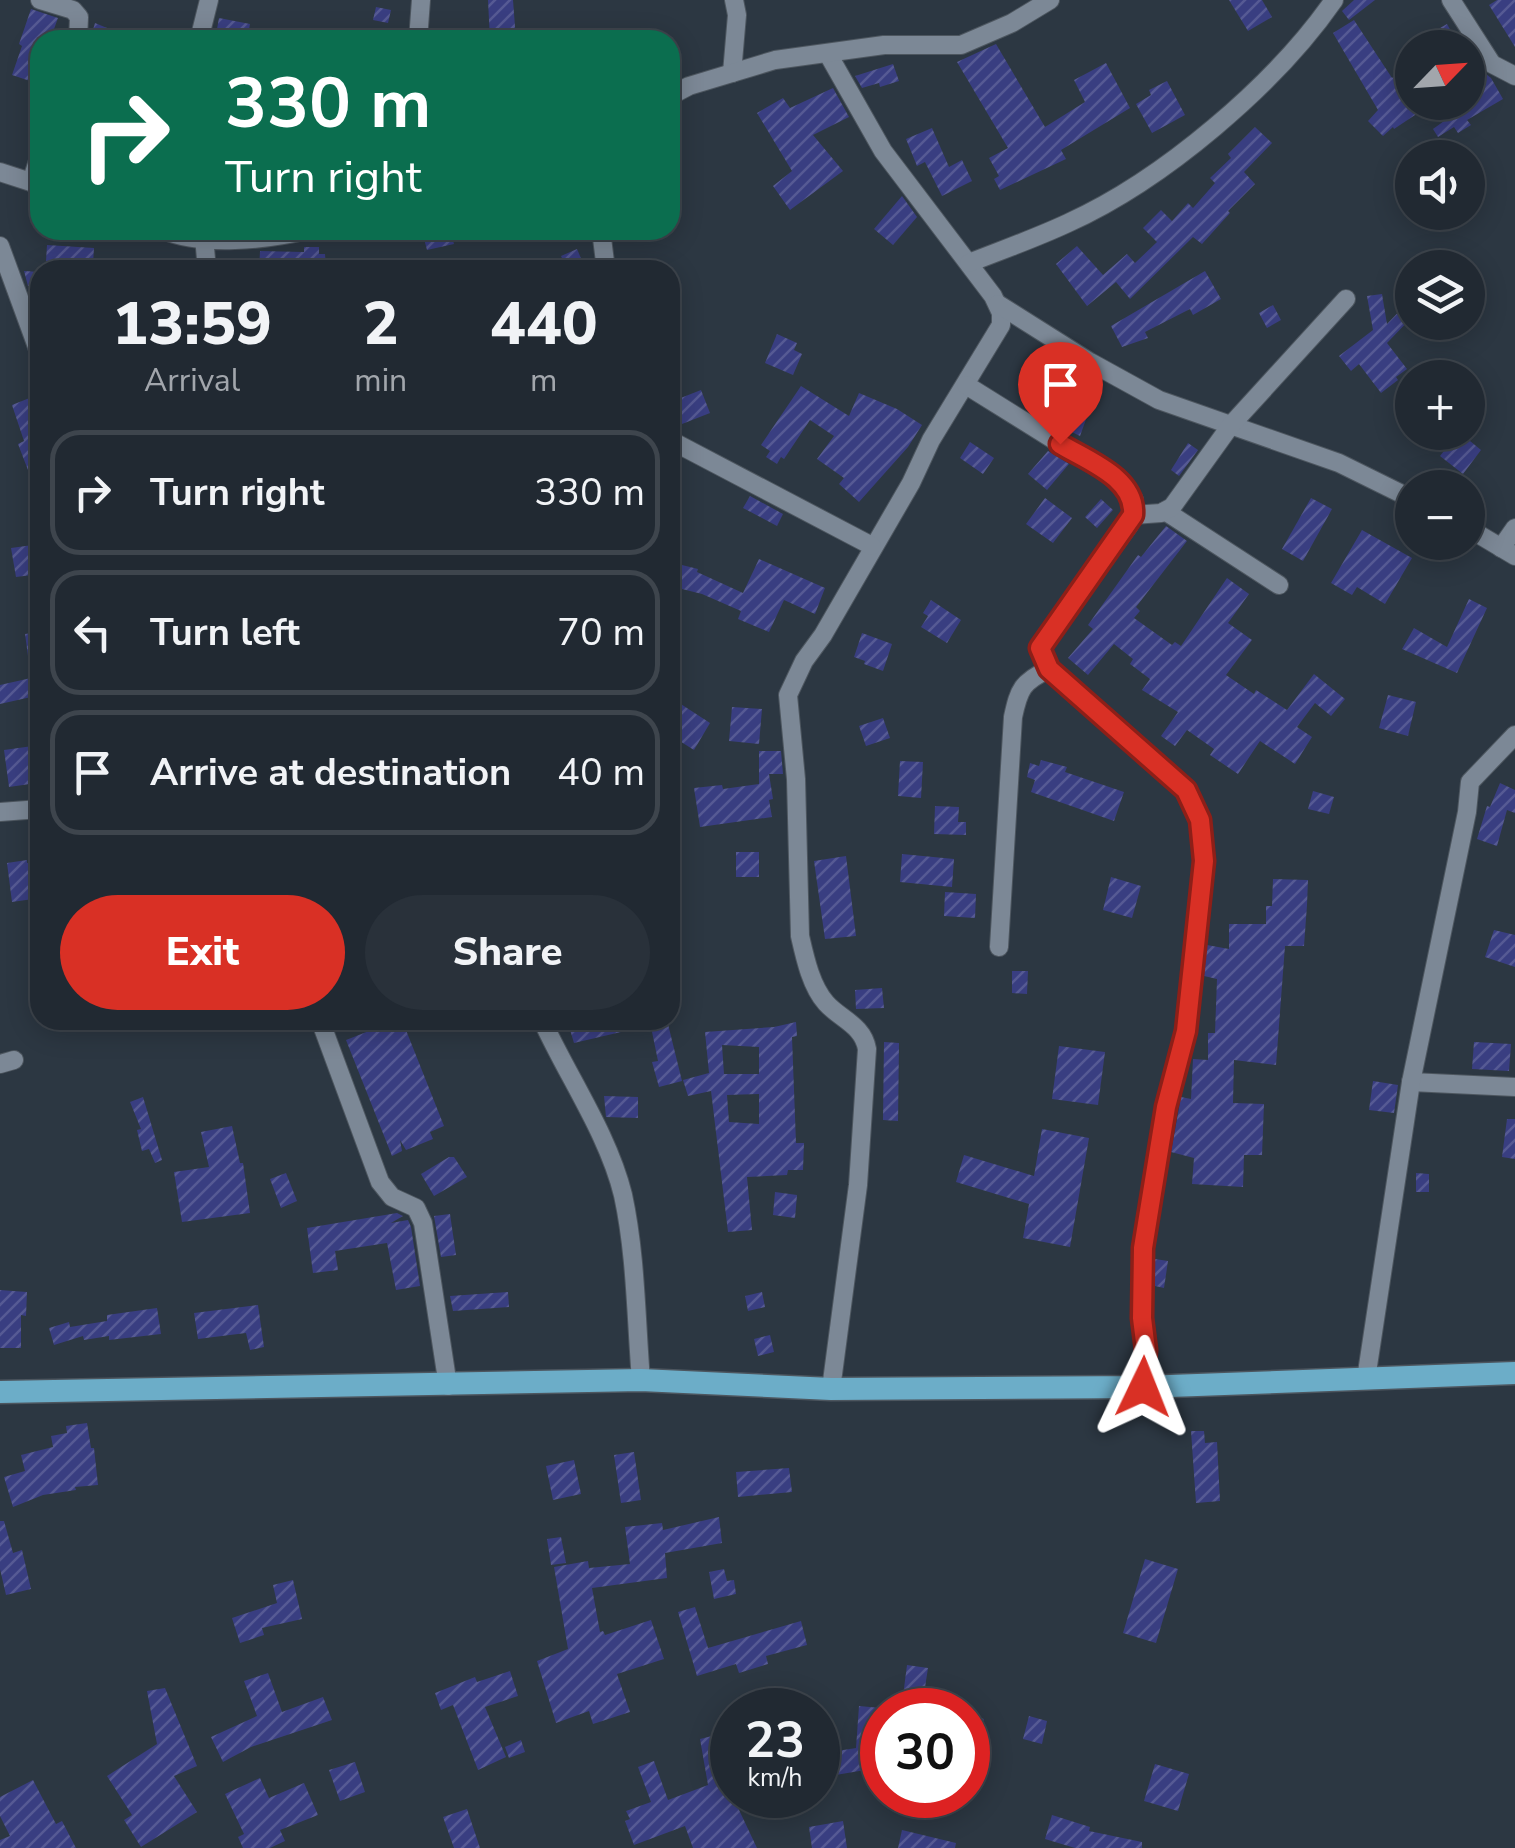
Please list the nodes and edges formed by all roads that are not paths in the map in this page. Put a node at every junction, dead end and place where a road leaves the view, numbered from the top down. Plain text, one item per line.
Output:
1 (40, 0) edge
2 (209, 0) edge
3 (421, 0) edge
4 (734, 0) edge
5 (1050, 0) edge
6 (1334, 0) edge
7 (1452, 0) edge
8 (78, 30) edge
9 (202, 30) edge
10 (419, 30) edge
11 (828, 54) junction
12 (732, 73) junction
13 (1515, 76) edge
14 (680, 92) edge
15 (0, 172) edge
16 (30, 181) edge
17 (0, 246) edge
18 (969, 263) junction
19 (1346, 299) dead end
20 (998, 304) junction
21 (30, 328) edge
22 (966, 384) junction
23 (1231, 425) junction
24 (680, 445) edge
25 (1395, 491) edge
26 (1164, 511) junction
27 (1133, 515) junction
28 (1515, 528) edge
29 (1485, 538) edge
30 (872, 546) junction
31 (1508, 552) edge
32 (1280, 585) dead end
33 (1049, 669) junction
34 (1515, 735) edge
35 (30, 809) edge
36 (0, 812) edge
37 (999, 947) dead end
38 (324, 1030) edge
39 (547, 1030) edge
40 (1411, 1082) junction
41 (1515, 1087) edge
42 (1515, 1373) edge
43 (1366, 1378) junction
44 (641, 1380) junction
45 (448, 1386) junction
46 (1143, 1387) junction
47 (831, 1390) junction
48 (0, 1392) edge

1 - 8 street
2 - 9 street
3 - 10 street
4 - 12 street
5 - 11 street
6 - 18 street
7 - 13 street
11 - 12 street
11 - 18 street
12 - 14 street
15 - 16 street
17 - 21 street
18 - 20 street
19 - 23 street
20 - 22 street
20 - 23 street
22 - 27 street
22 - 30 street
23 - 25 street
23 - 26 street
24 - 30 street
26 - 27 street
26 - 32 street
27 - 33 street
28 - 31 street
29 - 31 street
30 - 47 street
33 - 37 street
33 - 46 street
34 - 40 street
35 - 36 street
38 - 45 street
39 - 44 street
40 - 41 street
40 - 43 street
42 - 43 main road
43 - 46 main road
44 - 45 main road
44 - 47 main road
45 - 48 main road
46 - 47 main road

